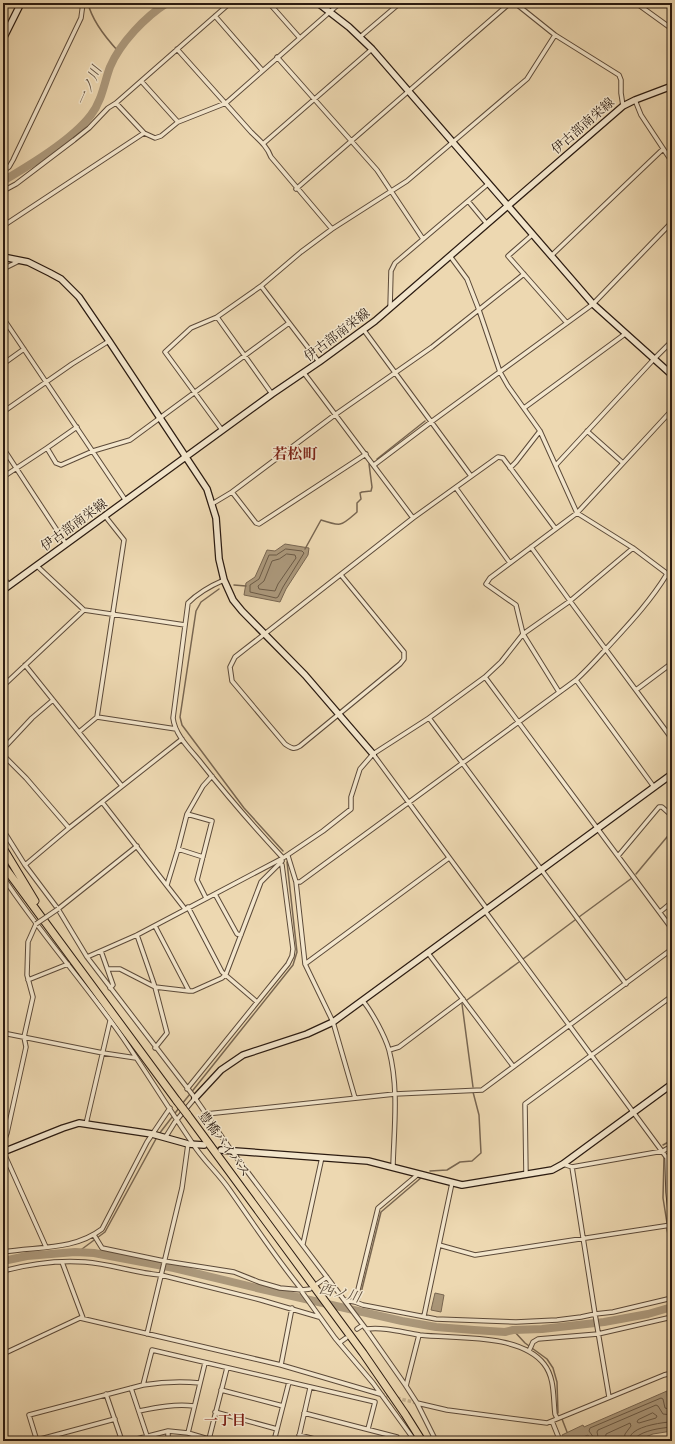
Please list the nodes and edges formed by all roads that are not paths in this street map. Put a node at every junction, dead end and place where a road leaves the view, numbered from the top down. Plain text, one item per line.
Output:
1 (21, 3) edge
2 (83, 3) edge
3 (230, 3) edge
4 (269, 3) edge
5 (318, 3) edge
6 (340, 3) edge
7 (400, 3) edge
8 (510, 3) edge
9 (515, 3) edge
10 (636, 3) edge
11 (329, 12) junction
12 (215, 16) junction
13 (672, 29) edge
14 (555, 35) junction
15 (299, 37) junction
16 (360, 37) junction
17 (3, 39) edge
18 (177, 49) junction
19 (372, 49) junction
20 (278, 57) junction
21 (262, 70) junction
22 (142, 82) junction
23 (672, 86) edge
24 (409, 92) junction
25 (315, 99) junction
26 (635, 100) junction
27 (226, 103) junction
28 (116, 104) junction
29 (623, 106) junction
30 (178, 122) junction
31 (144, 133) junction
32 (352, 141) junction
33 (453, 142) junction
34 (264, 143) junction
35 (662, 149) junction
36 (672, 162) edge
37 (3, 171) edge
38 (488, 184) junction
39 (296, 189) junction
40 (3, 191) edge
41 (391, 192) junction
42 (468, 201) junction
43 (508, 206) junction
44 (672, 222) edge
45 (487, 224) junction
46 (3, 226) edge
47 (332, 229) junction
48 (532, 234) junction
49 (423, 239) junction
50 (450, 256) junction
51 (551, 256) junction
52 (3, 257) edge
53 (20, 261) junction
54 (3, 269) edge
55 (524, 274) junction
56 (261, 286) junction
57 (593, 304) junction
58 (390, 308) junction
59 (479, 310) junction
60 (217, 317) junction
61 (3, 318) edge
62 (289, 323) junction
63 (566, 323) junction
64 (363, 329) junction
65 (625, 334) junction
66 (109, 341) junction
67 (672, 341) edge
68 (24, 349) junction
69 (245, 357) junction
70 (654, 359) junction
71 (319, 362) junction
72 (3, 364) edge
73 (395, 372) junction
74 (500, 372) junction
75 (304, 373) junction
76 (672, 375) edge
77 (47, 382) junction
78 (195, 393) junction
79 (272, 394) junction
80 (524, 408) junction
81 (672, 410) edge
82 (3, 412) edge
83 (336, 414) junction
84 (160, 418) junction
85 (431, 422) junction
86 (77, 427) junction
87 (222, 430) junction
88 (540, 431) junction
89 (587, 431) junction
90 (3, 448) edge
91 (46, 448) junction
92 (93, 451) junction
93 (366, 454) junction
94 (186, 457) junction
95 (623, 463) junction
96 (374, 465) junction
97 (556, 465) junction
98 (16, 468) junction
99 (510, 468) junction
100 (471, 476) junction
101 (3, 477) edge
102 (456, 488) junction
103 (232, 492) junction
104 (126, 501) junction
105 (212, 504) junction
106 (577, 513) junction
107 (105, 516) junction
108 (413, 518) junction
109 (555, 528) junction
110 (66, 544) junction
111 (532, 547) junction
112 (633, 548) junction
113 (510, 563) junction
114 (37, 566) junction
115 (667, 574) junction
116 (341, 575) junction
117 (3, 576) edge
118 (224, 580) junction
119 (672, 580) edge
120 (9, 586) junction
121 (3, 590) edge
122 (570, 601) junction
123 (84, 610) junction
124 (113, 615) junction
125 (185, 625) junction
126 (264, 634) junction
127 (523, 634) junction
128 (606, 649) junction
129 (672, 663) edge
130 (25, 665) junction
131 (485, 677) junction
132 (576, 680) junction
133 (3, 686) edge
134 (636, 690) junction
135 (559, 692) junction
136 (53, 700) junction
137 (338, 714) junction
138 (97, 718) junction
139 (429, 718) junction
140 (519, 722) junction
141 (176, 729) junction
142 (79, 732) junction
143 (182, 739) junction
144 (672, 739) edge
145 (3, 749) edge
146 (373, 754) junction
147 (3, 755) edge
148 (462, 763) junction
149 (672, 774) edge
150 (212, 776) junction
151 (122, 786) junction
152 (654, 787) junction
153 (102, 802) junction
154 (408, 803) junction
155 (187, 814) junction
156 (672, 816) edge
157 (69, 828) junction
158 (598, 829) junction
159 (3, 830) edge
160 (136, 846) junction
161 (3, 848) edge
162 (178, 849) junction
163 (288, 856) junction
164 (618, 856) junction
165 (203, 857) junction
166 (283, 858) junction
167 (449, 858) junction
168 (280, 863) junction
169 (3, 865) edge
170 (25, 865) junction
171 (541, 870) junction
172 (3, 871) edge
173 (3, 877) edge
174 (296, 882) junction
175 (167, 885) junction
176 (216, 894) junction
177 (206, 898) junction
178 (672, 902) edge
179 (32, 904) junction
180 (187, 908) junction
181 (58, 909) junction
182 (486, 910) junction
183 (660, 912) junction
184 (36, 924) junction
185 (155, 926) junction
186 (672, 928) edge
187 (51, 930) junction
188 (137, 935) junction
189 (241, 935) junction
190 (672, 949) edge
191 (101, 951) junction
192 (428, 953) junction
193 (87, 957) junction
194 (68, 964) junction
195 (305, 964) junction
196 (108, 969) junction
197 (226, 974) junction
198 (28, 980) junction
199 (626, 984) junction
200 (155, 987) junction
201 (110, 988) junction
202 (188, 991) junction
203 (672, 996) edge
204 (463, 999) junction
205 (363, 1001) junction
206 (257, 1002) junction
207 (110, 1021) junction
208 (333, 1022) junction
209 (569, 1026) junction
210 (3, 1033) edge
211 (24, 1037) junction
212 (155, 1048) junction
213 (389, 1050) junction
214 (102, 1053) junction
215 (592, 1055) junction
216 (136, 1058) junction
217 (513, 1066) junction
218 (672, 1084) edge
219 (188, 1090) junction
220 (395, 1094) junction
221 (194, 1097) junction
222 (355, 1098) junction
223 (171, 1110) junction
224 (634, 1113) junction
225 (206, 1114) junction
226 (177, 1118) junction
227 (86, 1124) junction
228 (154, 1134) junction
229 (164, 1137) junction
230 (3, 1144) edge
231 (190, 1144) junction
232 (204, 1146) dead end
233 (672, 1146) edge
234 (221, 1150) dead end
235 (231, 1150) junction
236 (3, 1151) edge
237 (663, 1151) junction
238 (322, 1157) junction
239 (563, 1164) junction
240 (393, 1166) junction
241 (572, 1167) junction
242 (417, 1172) junction
243 (526, 1175) junction
244 (452, 1182) junction
245 (671, 1217) edge
246 (672, 1227) edge
247 (95, 1235) junction
248 (583, 1238) junction
249 (303, 1244) junction
250 (439, 1245) junction
251 (46, 1247) junction
252 (3, 1252) edge
253 (62, 1262) junction
254 (164, 1262) junction
255 (3, 1271) edge
256 (161, 1275) junction
257 (327, 1277) junction
258 (317, 1284) dead end
259 (310, 1289) dead end
260 (302, 1291) junction
261 (672, 1298) edge
262 (344, 1300) junction
263 (355, 1302) junction
264 (292, 1308) junction
265 (595, 1314) junction
266 (319, 1316) junction
267 (424, 1316) junction
268 (672, 1317) edge
269 (83, 1318) junction
270 (363, 1325) junction
271 (357, 1329) dead end
272 (366, 1329) junction
273 (598, 1333) junction
274 (146, 1334) junction
275 (419, 1335) junction
276 (346, 1338) dead end
277 (339, 1342) junction
278 (529, 1351) junction
279 (3, 1354) edge
280 (205, 1363) junction
281 (281, 1365) junction
282 (227, 1368) junction
283 (672, 1373) edge
284 (289, 1382) junction
285 (200, 1383) junction
286 (143, 1385) junction
287 (406, 1386) junction
288 (131, 1388) junction
289 (310, 1388) junction
290 (221, 1390) junction
291 (106, 1394) junction
292 (380, 1394) junction
293 (609, 1397) junction
294 (417, 1403) junction
295 (194, 1406) junction
296 (283, 1406) junction
297 (139, 1411) junction
298 (215, 1412) junction
299 (304, 1413) junction
300 (406, 1414) junction
301 (557, 1418) junction
302 (115, 1419) junction
303 (552, 1421) junction
304 (278, 1429) junction
305 (368, 1429) junction
306 (168, 1431) junction
307 (188, 1433) junction
308 (299, 1435) junction
309 (147, 1436) junction
310 (208, 1439) junction
311 (37, 1440) edge
312 (122, 1441) edge
313 (129, 1441) edge
314 (168, 1441) edge
315 (215, 1441) edge
316 (274, 1441) edge
317 (298, 1441) edge
318 (322, 1441) edge
319 (400, 1441) edge
320 (415, 1441) edge
321 (422, 1441) edge
322 (426, 1441) edge
323 (436, 1441) edge
324 (560, 1441) edge

1 - 17 street
2 - 37 street
3 - 12 street
4 - 15 street
5 - 11 street
6 - 11 street
7 - 16 street
8 - 24 street
9 - 14 street
10 - 13 street
11 - 15 street
11 - 16 street
12 - 18 street
12 - 21 street
14 - 29 street
14 - 33 street
15 - 20 street
16 - 19 street
18 - 22 street
18 - 27 street
19 - 24 street
19 - 25 street
20 - 21 street
20 - 25 street
21 - 27 street
22 - 28 street
22 - 30 street
23 - 26 street, 伊古部南栄線
24 - 32 street
24 - 33 street
25 - 32 street
25 - 34 street
26 - 29 street, 伊古部南栄線
26 - 35 street
27 - 30 street
27 - 34 street
28 - 31 street
28 - 40 street
29 - 43 street, 伊古部南栄線
30 - 31 street
31 - 46 street
32 - 39 street
32 - 41 street
33 - 38 street
33 - 41 street
34 - 39 street
35 - 36 street
35 - 51 street
38 - 42 street
38 - 43 street
39 - 47 street
41 - 47 street
41 - 49 street
42 - 45 street
42 - 49 street
43 - 45 street, 伊古部南栄線
43 - 48 street
44 - 57 street
45 - 50 street, 伊古部南栄線
47 - 56 street
48 - 51 street
48 - 55 street
49 - 58 street
50 - 58 street, 伊古部南栄線
50 - 59 street
51 - 57 street
52 - 53 street
53 - 54 street
53 - 66 street
55 - 59 street
55 - 63 street
56 - 60 street
56 - 62 street
57 - 63 street
57 - 65 street
58 - 64 street, 伊古部南栄線
59 - 73 street
59 - 74 street
60 - 69 street
60 - 78 street
61 - 68 street
62 - 69 street
62 - 71 street
63 - 74 street
64 - 71 street, 伊古部南栄線
64 - 73 street
65 - 70 street
65 - 80 street
66 - 77 street
66 - 84 street
67 - 70 street
68 - 72 street
68 - 77 street
69 - 78 street
69 - 79 street
70 - 76 street
70 - 89 street
71 - 75 street, 伊古部南栄線
73 - 83 street
73 - 85 street
74 - 80 street
74 - 85 street
75 - 79 street, 伊古部南栄線
75 - 83 street
77 - 82 street
77 - 86 street
78 - 84 street
78 - 87 street
79 - 87 street, 伊古部南栄線
80 - 88 street
81 - 95 street
83 - 93 street
83 - 103 street
84 - 92 street
84 - 94 street
85 - 96 street
85 - 100 street
86 - 91 street
86 - 92 street
87 - 94 street, 伊古部南栄線
88 - 97 street
88 - 99 street
89 - 95 street
89 - 97 street
90 - 98 street
91 - 92 street
91 - 98 street
92 - 104 street
93 - 96 street
93 - 103 street
94 - 104 street, 伊古部南栄線
94 - 105 street
95 - 106 street
96 - 108 street
97 - 106 street
98 - 101 street
98 - 110 street
99 - 100 street
99 - 109 street
100 - 102 street
102 - 108 street
102 - 113 street
103 - 105 street
104 - 107 street, 伊古部南栄線
105 - 118 street
106 - 109 street
106 - 112 street
107 - 110 street, 伊古部南栄線
107 - 124 street
108 - 116 street
109 - 111 street
110 - 114 street, 伊古部南栄線
111 - 113 street
111 - 122 street
112 - 115 street
112 - 122 street
113 - 127 street
114 - 120 street, 伊古部南栄線
114 - 123 street
115 - 119 street
115 - 128 street
116 - 126 street
116 - 137 street
117 - 120 street
118 - 125 street
118 - 126 street
120 - 121 street, 伊古部南栄線
122 - 127 street
122 - 128 street
123 - 124 street
123 - 130 street
124 - 125 street
124 - 138 street
125 - 141 street
126 - 137 street
126 - 137 street
127 - 131 street
127 - 135 street
128 - 132 street
128 - 134 street
129 - 134 street
130 - 133 street
130 - 136 street
131 - 139 street
131 - 140 street
132 - 135 street
132 - 152 street
134 - 144 street
135 - 140 street
136 - 142 street
136 - 145 street
137 - 146 street
138 - 141 street
138 - 142 street
139 - 146 street
139 - 148 street
140 - 148 street
140 - 158 street
141 - 143 street
142 - 151 street
143 - 150 street
143 - 151 street
146 - 154 street
146 - 163 street
147 - 157 street
148 - 154 street
148 - 171 street
149 - 152 street
150 - 155 street
150 - 166 street
151 - 153 street
152 - 158 street
153 - 157 street
153 - 160 street
154 - 167 street
154 - 174 street
155 - 162 street
155 - 165 street
156 - 164 street
157 - 170 street
158 - 164 street
158 - 171 street
159 - 170 street
160 - 175 street
160 - 181 street
161 - 187 highway
162 - 165 street
162 - 175 street
163 - 166 street
163 - 174 street
164 - 183 street
165 - 177 street
166 - 168 street
166 - 176 street
167 - 182 street
167 - 195 street
168 - 189 street
168 - 206 street
169 - 179 highway, 豊橋バイパス
170 - 181 street
171 - 182 street
171 - 199 street
172 - 179 highway
173 - 184 street
174 - 195 street
175 - 180 street
176 - 177 street
176 - 189 street
177 - 180 street
178 - 183 street
179 - 187 highway, 豊橋バイパス
180 - 185 street
180 - 197 street
181 - 184 street, bridge
181 - 193 street
182 - 192 street
182 - 209 street
183 - 186 street
184 - 194 street
184 - 198 street
185 - 188 street
185 - 202 street
187 - 300 highway, 豊橋バイパス, bridge
188 - 191 street
188 - 200 street
189 - 197 street
190 - 199 street
191 - 193 street
191 - 196 street
192 - 204 street
192 - 205 street
193 - 201 street
194 - 198 street
194 - 207 street
195 - 208 street
196 - 200 street
196 - 201 street
197 - 202 street
197 - 206 street
198 - 211 street
199 - 209 street
200 - 202 street
200 - 212 street
201 - 212 street
203 - 215 street
204 - 213 street
204 - 217 street
205 - 208 street
205 - 213 street
206 - 219 street
207 - 214 street
207 - 216 street
208 - 221 street
208 - 222 street
209 - 215 street
209 - 217 street
210 - 211 street
211 - 214 street
211 - 230 street
212 - 219 street
213 - 220 street
214 - 216 street
214 - 227 street
215 - 224 street
215 - 243 street
216 - 223 street
217 - 220 street
218 - 224 street
219 - 221 street
220 - 222 street
220 - 240 street
221 - 225 street
221 - 226 street
222 - 225 street
223 - 226 street
223 - 228 street
224 - 237 street
224 - 239 street
225 - 235 street
226 - 229 street
226 - 231 street
227 - 228 street
227 - 236 street
228 - 229 street
228 - 247 street
229 - 231 street
231 - 232 street
231 - 254 street
231 - 260 street
233 - 237 street
234 - 235 street
235 - 238 street
235 - 249 street
236 - 251 street
237 - 241 street
237 - 245 street
238 - 240 street
238 - 249 street
239 - 241 street
239 - 243 street
240 - 242 street
241 - 248 street
242 - 244 street
242 - 263 street
243 - 244 street
244 - 250 street
245 - 246 street
246 - 248 street
247 - 251 street
247 - 254 street
248 - 250 street
248 - 265 street
249 - 257 street
250 - 267 street
251 - 252 street
253 - 255 street
253 - 256 street
253 - 269 street
254 - 256 street
254 - 260 street
256 - 264 street
256 - 274 street
257 - 258 street
257 - 262 street
259 - 260 street
260 - 266 street
261 - 265 street
262 - 263 street
262 - 270 street
263 - 267 street
264 - 266 street
264 - 281 street
265 - 267 street
265 - 273 street
266 - 277 street
268 - 273 street
269 - 274 street
269 - 279 street
270 - 271 street
270 - 272 street
272 - 275 street
272 - 287 street
273 - 278 street
273 - 293 street
274 - 281 street
275 - 278 street
275 - 287 street
276 - 277 street
277 - 292 street
278 - 301 street
280 - 282 street
280 - 285 street
280 - 286 street
281 - 292 street
282 - 284 street
282 - 290 street
283 - 293 street
284 - 289 street
284 - 296 street
285 - 286 street
285 - 295 street
286 - 288 street
287 - 294 street
288 - 291 street
288 - 297 street
289 - 299 street
289 - 305 street
290 - 296 street
290 - 298 street
291 - 302 street
291 - 311 street
292 - 320 street
293 - 301 street
294 - 303 street
294 - 323 street
295 - 297 street
295 - 307 street
296 - 304 street
297 - 309 street
298 - 304 street
298 - 310 street
299 - 305 street
299 - 308 street
300 - 321 highway, 豊橋バイパス
300 - 322 highway
301 - 303 street
302 - 311 street
302 - 312 street
303 - 324 street
304 - 316 street
305 - 319 street
306 - 307 street
306 - 309 street
306 - 314 street
307 - 310 street
308 - 317 street
308 - 318 street
309 - 313 street
310 - 315 street

